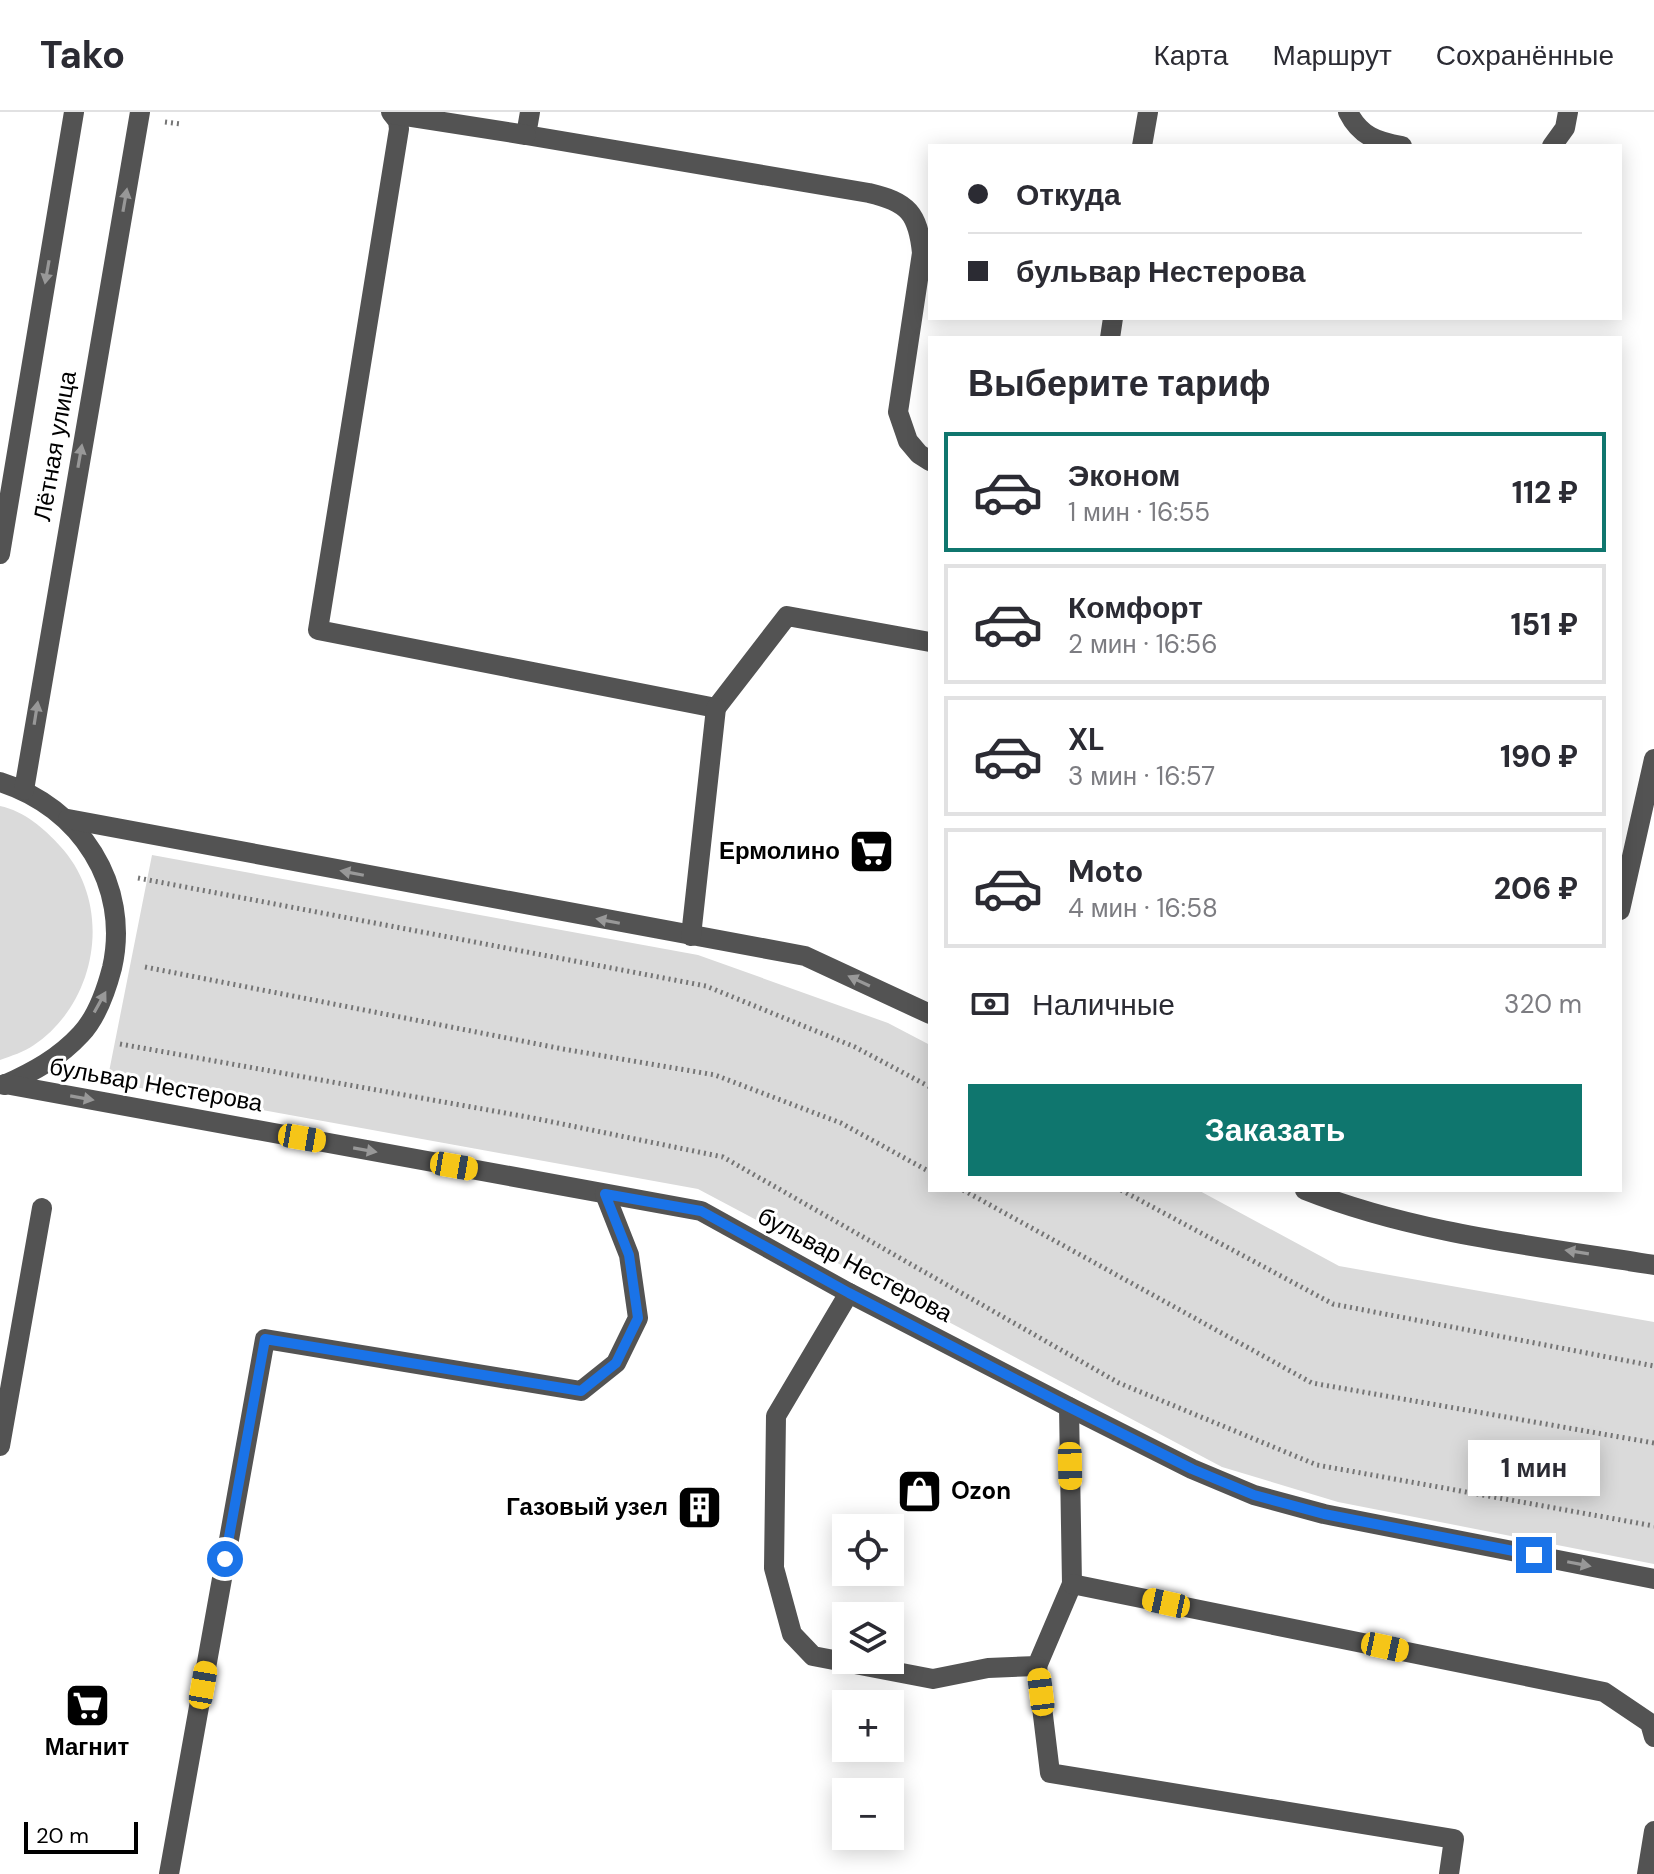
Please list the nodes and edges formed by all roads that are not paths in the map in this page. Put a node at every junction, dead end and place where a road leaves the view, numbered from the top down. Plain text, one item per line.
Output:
1 (74, 112) edge
2 (140, 112) edge
3 (530, 112) edge
4 (1148, 112) edge
5 (1348, 112) edge
6 (1568, 112) edge
7 (392, 113) edge
8 (526, 135) junction
9 (1142, 144) edge
10 (1394, 144) edge
11 (1553, 144) edge
12 (928, 460) edge
13 (0, 554) edge
14 (928, 642) edge
15 (716, 708) junction
16 (1654, 759) edge
17 (0, 782) edge
18 (24, 790) junction
19 (68, 819) junction
20 (1622, 901) edge
21 (691, 936) junction
22 (928, 1013) edge
23 (2, 1085) edge
24 (1310, 1192) edge
25 (605, 1194) junction
26 (42, 1208) dead end
27 (1654, 1265) edge
28 (849, 1293) junction
29 (1069, 1407) junction
30 (0, 1446) edge
31 (1654, 1579) edge
32 (1072, 1584) junction
33 (1037, 1666) junction
34 (1654, 1737) edge
35 (1654, 1831) edge
36 (169, 1874) edge
37 (1449, 1874) edge
38 (1647, 1874) edge

1 -> 13 street, Лётная улица
18 -> 2 street, Лётная улица
3 - 8 street
4 - 9 street
5 - 10 street
6 - 11 street
7 - 8 street
7 - 15 street
8 - 12 street
14 - 15 street
15 - 21 street
16 - 20 street
17 - 18 street
18 - 19 street
21 -> 19 street
23 -> 19 street
22 -> 21 street
23 -> 25 street, бульвар Нестерова
27 -> 24 street
25 - 28 street, бульвар Нестерова
25 - 36 street
26 - 30 street
28 - 29 street, бульвар Нестерова
28 - 33 street
29 -> 31 street, бульвар Нестерова
29 - 32 street
32 - 33 street
32 - 34 street
33 - 37 street
35 - 38 street

